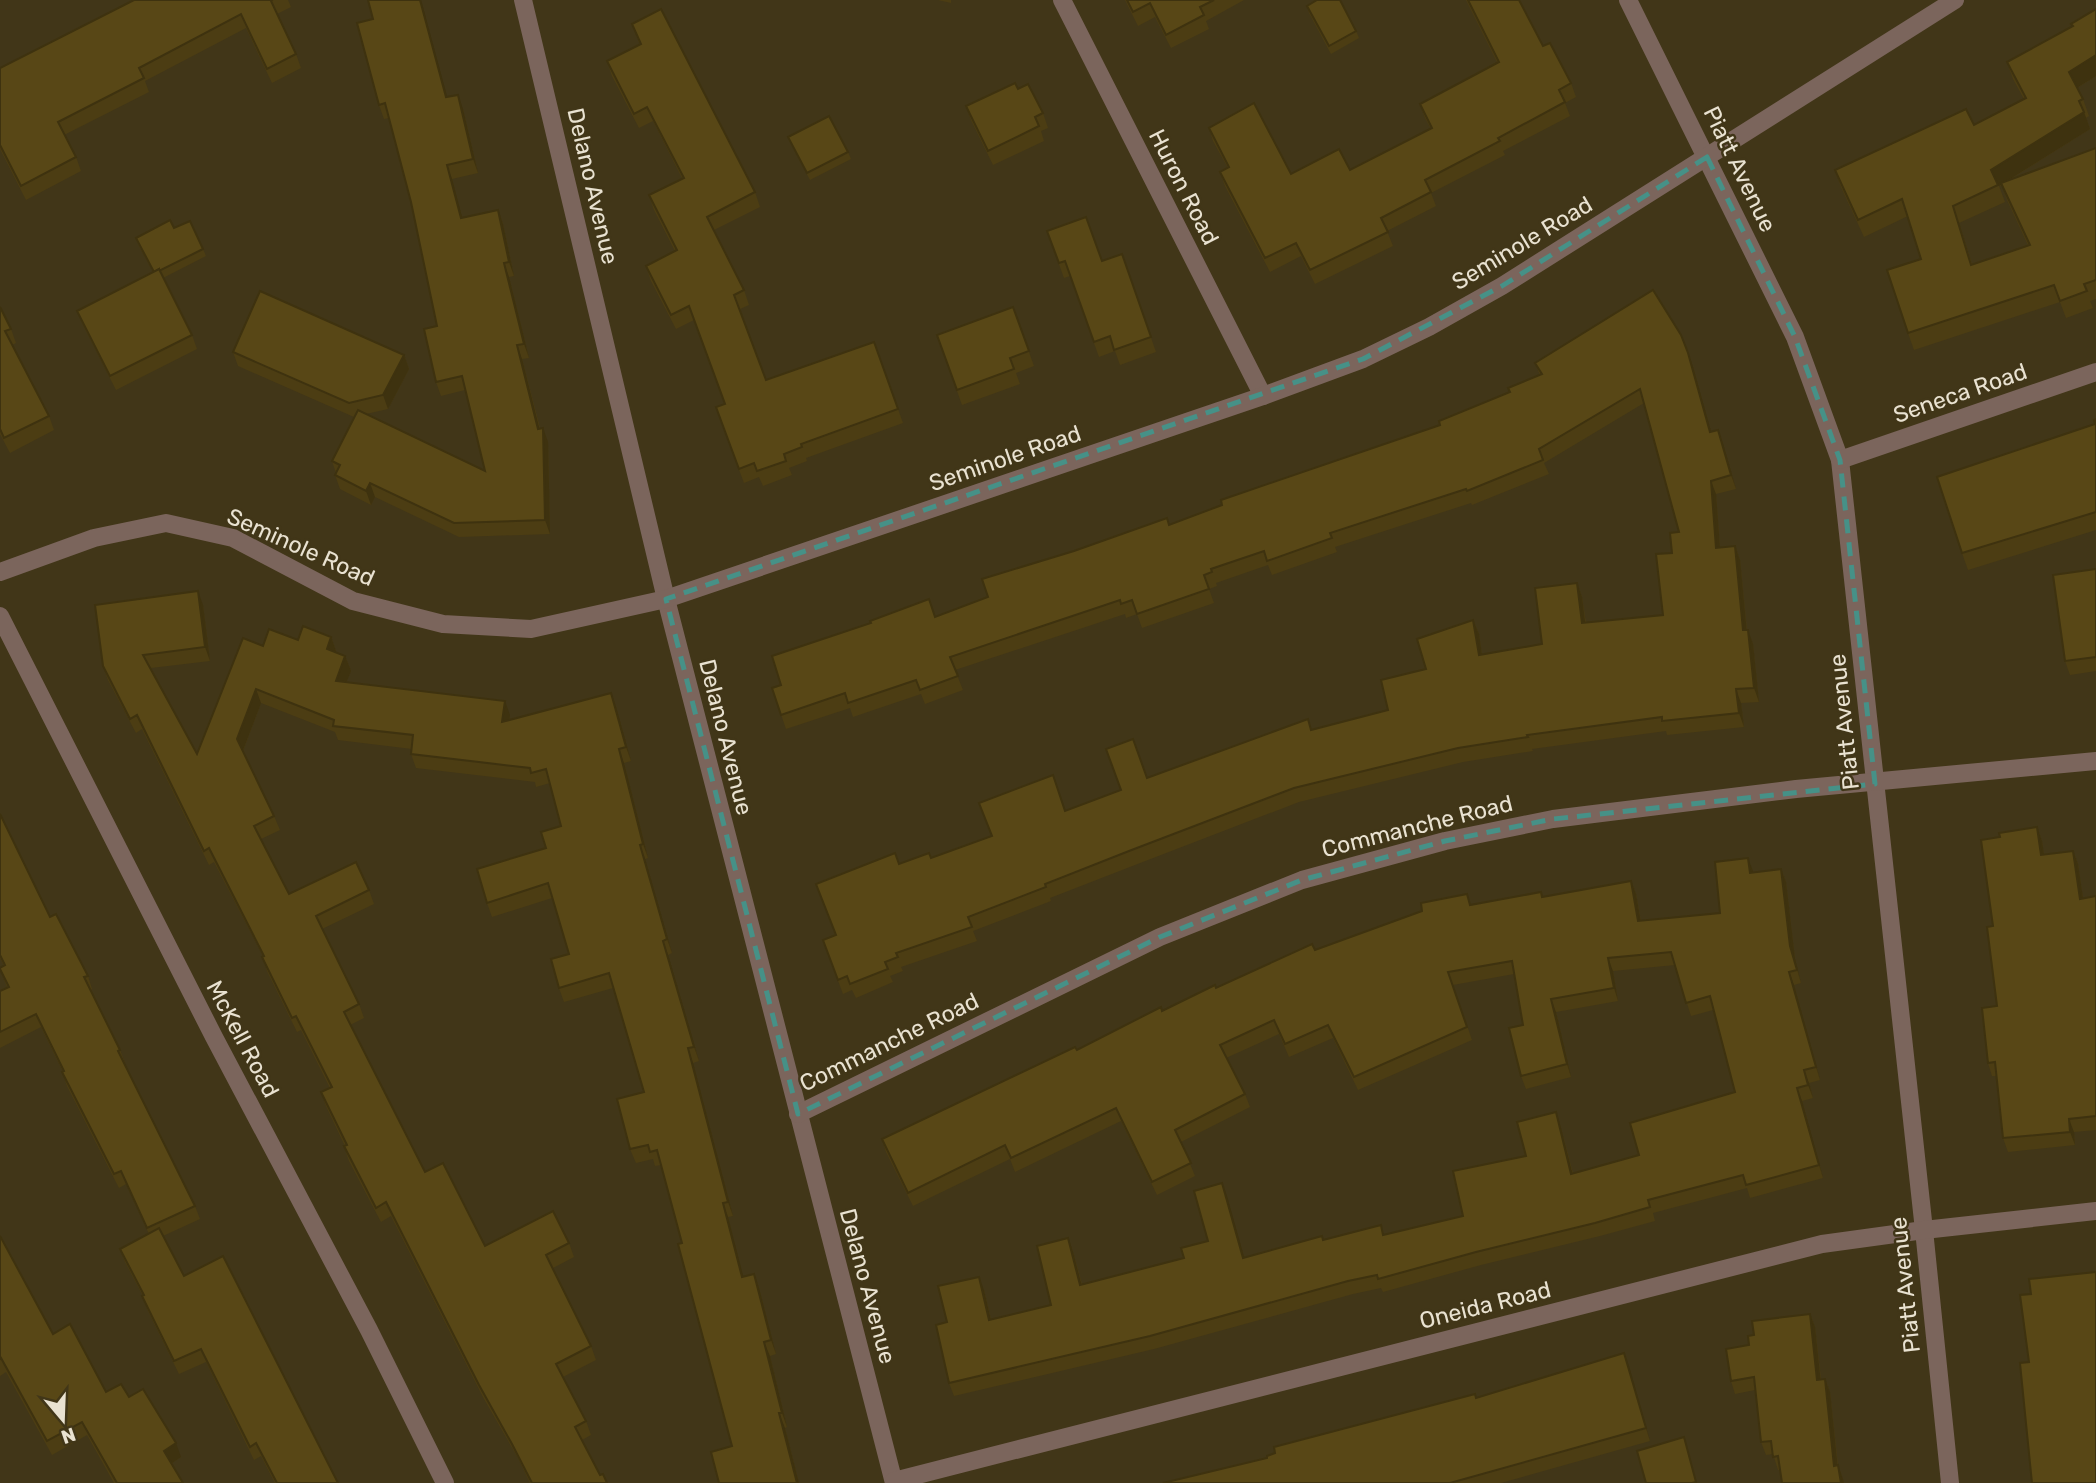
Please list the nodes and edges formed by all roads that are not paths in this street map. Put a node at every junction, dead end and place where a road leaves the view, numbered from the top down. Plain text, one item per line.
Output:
1 (523, 0) edge
2 (1062, 0) edge
3 (1628, 0) edge
4 (1955, 0) edge
5 (1707, 157) junction
6 (2096, 372) edge
7 (1263, 396) junction
8 (1840, 460) junction
9 (0, 572) edge
10 (666, 599) junction
11 (0, 616) edge
12 (2096, 761) edge
13 (1875, 783) junction
14 (798, 1114) junction
15 (2096, 1211) edge
16 (1924, 1230) junction
17 (894, 1482) edge
18 (445, 1483) edge
19 (1950, 1483) edge

1 - 10 street, Delano Avenue
2 - 7 street, Huron Road
3 - 5 street, Piatt Avenue
4 - 5 street, Seminole Road
5 - 7 street, Seminole Road
5 - 8 street, Piatt Avenue
6 - 8 street, Seneca Road
7 - 10 street, Seminole Road
8 - 13 street, Piatt Avenue
9 - 10 street, Seminole Road
10 - 14 street, Delano Avenue
11 - 18 street, McKell Road
12 - 13 street, Commanche Road
13 - 14 street, Commanche Road
13 - 16 street, Piatt Avenue
14 - 17 street, Delano Avenue
15 - 16 street, Oneida Road
16 - 17 street, Oneida Road
16 - 19 street, Piatt Avenue

